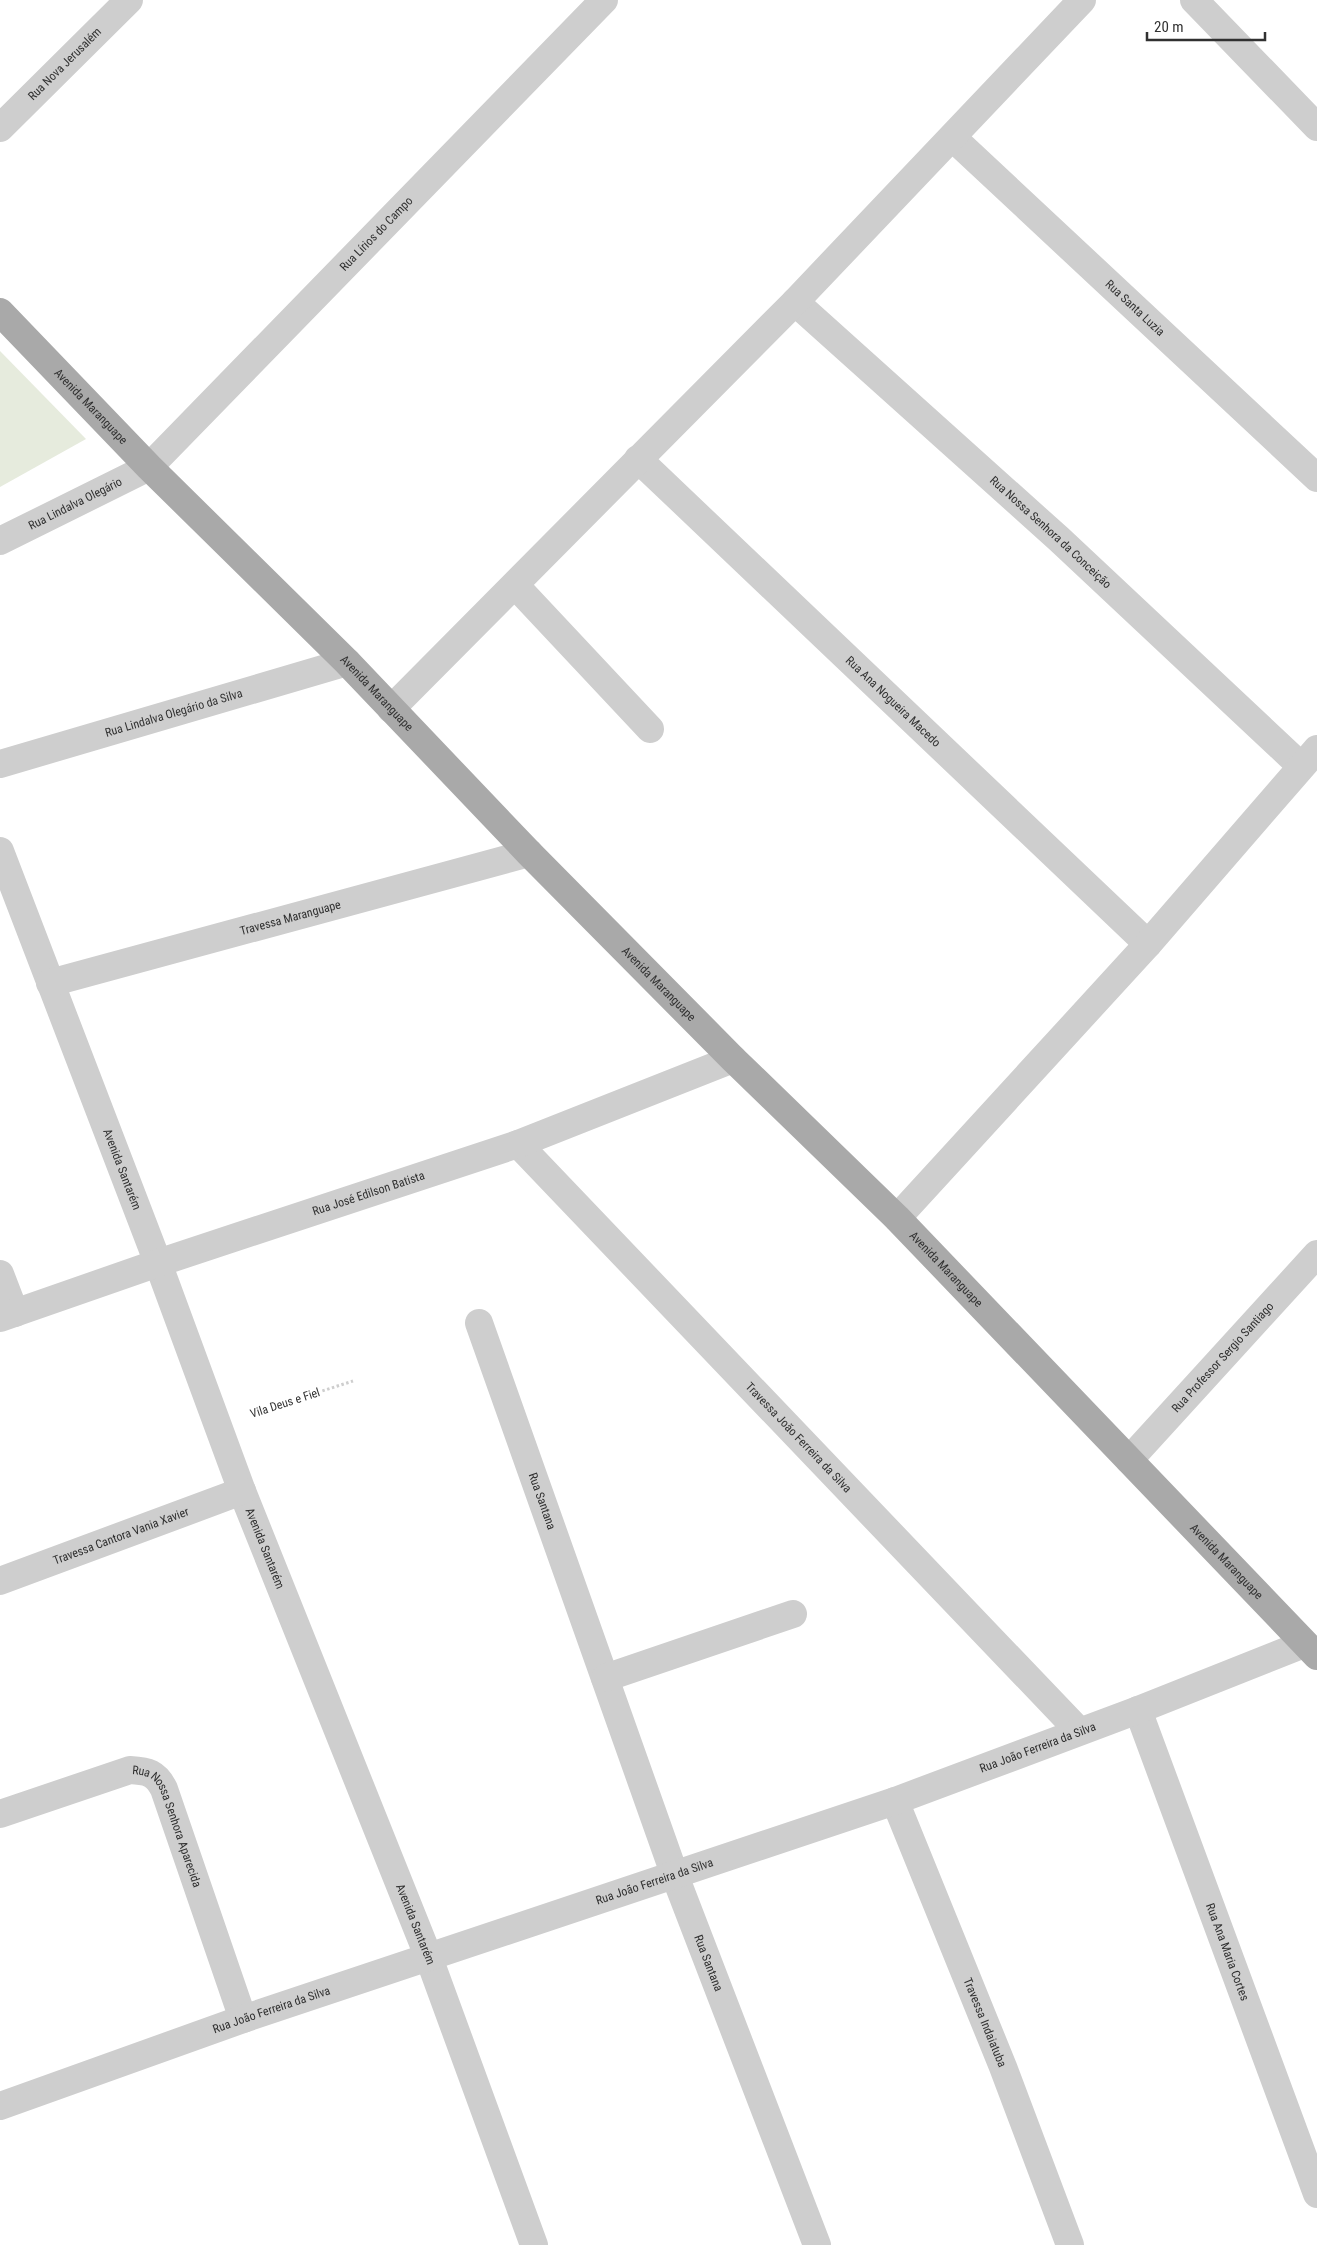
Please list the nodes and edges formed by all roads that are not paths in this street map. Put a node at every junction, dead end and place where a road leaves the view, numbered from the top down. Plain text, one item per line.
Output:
1 (129, 0) edge
2 (604, 0) edge
3 (1082, 0) edge
4 (1194, 0) edge
5 (1317, 127) edge
6 (0, 128) edge
7 (953, 138) junction
8 (795, 302) junction
9 (0, 312) edge
10 (638, 459) junction
11 (149, 467) junction
12 (1317, 478) edge
13 (0, 541) edge
14 (515, 585) junction
15 (347, 662) junction
16 (391, 709) junction
17 (650, 729) dead end
18 (1309, 758) edge
19 (0, 764) edge
20 (0, 851) edge
21 (529, 853) junction
22 (1148, 944) junction
23 (50, 983) junction
24 (733, 1059) junction
25 (518, 1144) junction
26 (897, 1218) junction
27 (1317, 1254) edge
28 (158, 1263) junction
29 (0, 1274) edge
30 (8, 1316) edge
31 (479, 1323) dead end
32 (1129, 1460) junction
33 (242, 1491) junction
34 (0, 1581) edge
35 (793, 1614) dead end
36 (1311, 1650) edge
37 (605, 1678) junction
38 (1138, 1710) junction
39 (1079, 1731) junction
40 (895, 1800) junction
41 (0, 1814) edge
42 (675, 1876) junction
43 (429, 1958) junction
44 (243, 2019) junction
45 (0, 2106) edge
46 (1317, 2194) edge
47 (534, 2245) edge
48 (817, 2245) edge
49 (1070, 2245) edge

1 - 6 street, Rua Nova Jerusalém
2 - 11 street, Rua Lírios do Campo
3 - 7 street
4 - 5 street
7 - 8 street
7 - 12 street, Rua Santa Luzia
8 - 10 street
8 - 18 street, Rua Nossa Senhora da Conceição
9 - 11 main road, Avenida Maranguape
10 - 14 street
10 - 22 street, Rua Ana Nogueira Macedo
11 - 13 street, Rua Lindalva Olegário
11 - 15 main road, Avenida Maranguape
14 - 16 street
14 - 17 street
15 - 16 main road, Avenida Maranguape
15 - 19 street, Rua Lindalva Olegário da Silva
16 - 21 main road, Avenida Maranguape
18 - 22 street
20 - 23 street, Avenida Santarém
21 - 23 street, Travessa Maranguape
21 - 24 main road, Avenida Maranguape
22 - 26 street
23 - 28 street, Avenida Santarém
24 - 25 street, Rua José Edilson Batista
24 - 26 main road, Avenida Maranguape
25 - 28 street, Rua José Edilson Batista
25 - 39 street, Travessa João Ferreira da Silva
26 - 32 main road, Avenida Maranguape
27 - 32 street, Rua Professor Sergio Santiago
28 - 30 street, Rua José Edilson Batista
28 - 33 street, Avenida Santarém
29 - 30 street
31 - 37 street, Rua Santana
32 - 36 main road, Avenida Maranguape
33 - 34 street, Travessa Cantora Vania Xavier
33 - 43 street, Avenida Santarém
35 - 37 street
36 - 38 street, Rua João Ferreira da Silva
37 - 42 street, Rua Santana
38 - 39 street, Rua João Ferreira da Silva
38 - 46 street, Rua Ana Maria Cortes
39 - 40 street, Rua João Ferreira da Silva
40 - 42 street, Rua João Ferreira da Silva
40 - 49 street, Travessa Indaiatuba
41 - 44 street, Rua Nossa Senhora Aparecida
42 - 43 street, Rua João Ferreira da Silva
42 - 48 street, Rua Santana
43 - 44 street, Rua João Ferreira da Silva
43 - 47 street, Avenida Santarém
44 - 45 street, Rua João Ferreira da Silva

